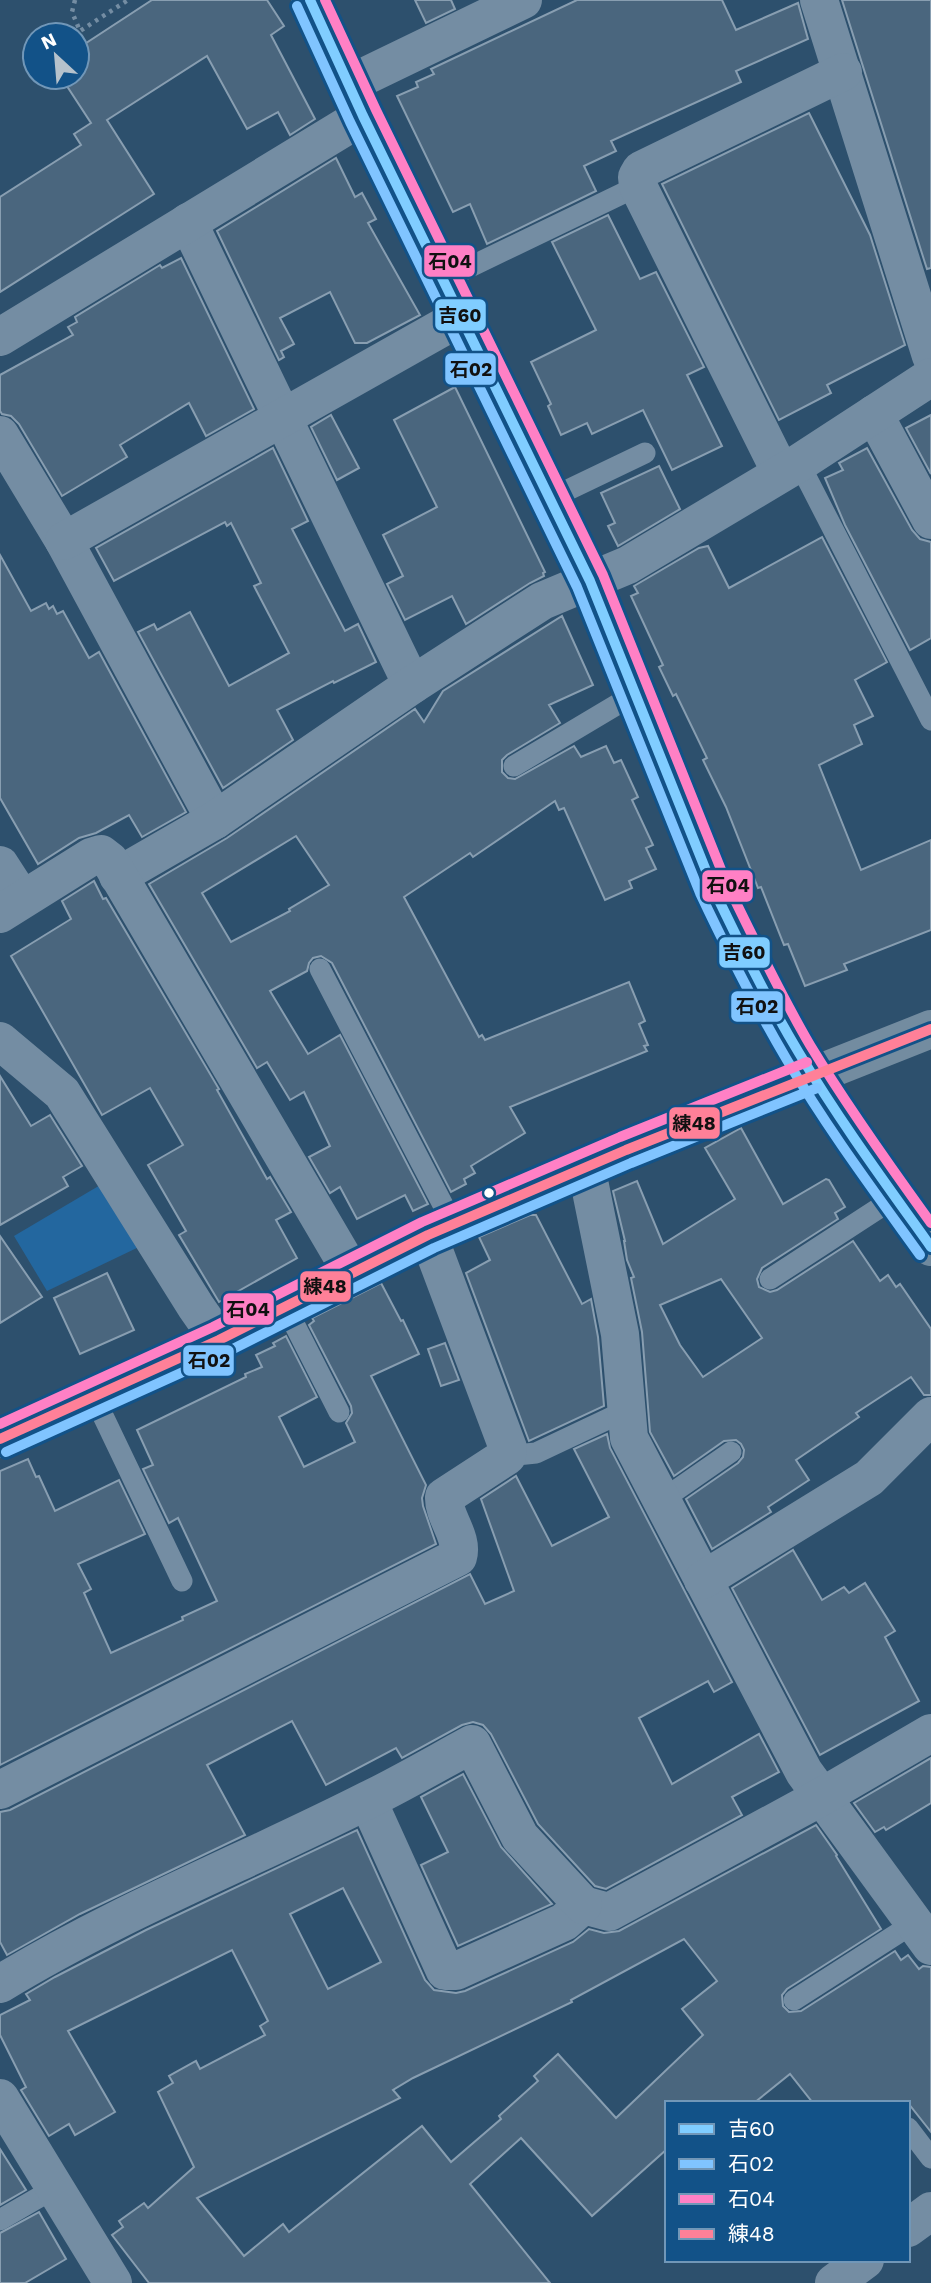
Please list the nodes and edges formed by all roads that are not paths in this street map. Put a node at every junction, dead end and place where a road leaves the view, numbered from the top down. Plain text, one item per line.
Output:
1 (310, 0) edge
2 (523, 0) edge
3 (819, 0) edge
4 (843, 72) junction
5 (356, 100) junction
6 (638, 186) junction
7 (188, 222) junction
8 (443, 281) junction
9 (461, 317) junction
10 (0, 337) edge
11 (931, 356) edge
12 (931, 377) edge
13 (874, 414) junction
14 (282, 417) junction
15 (0, 435) edge
16 (645, 453) dead end
17 (790, 468) junction
18 (548, 499) junction
19 (931, 520) edge
20 (64, 541) junction
21 (590, 581) junction
22 (412, 685) junction
23 (635, 696) junction
24 (931, 720) edge
25 (514, 766) dead end
26 (215, 820) junction
27 (0, 864) edge
28 (118, 876) junction
29 (11, 907) edge
30 (320, 970) dead end
31 (931, 1028) edge
32 (0, 1041) edge
33 (812, 1075) junction
34 (586, 1167) junction
35 (896, 1197) junction
36 (440, 1230) junction
37 (931, 1247) edge
38 (352, 1273) junction
39 (770, 1279) dead end
40 (285, 1306) junction
41 (219, 1340) junction
42 (94, 1397) junction
43 (627, 1410) junction
44 (339, 1412) dead end
45 (931, 1416) edge
46 (0, 1439) edge
47 (731, 1452) dead end
48 (507, 1456) junction
49 (662, 1500) junction
50 (703, 1580) junction
51 (182, 1581) dead end
52 (931, 1733) edge
53 (0, 1790) edge
54 (821, 1797) junction
55 (368, 1801) junction
56 (583, 1905) junction
57 (923, 1928) edge
58 (0, 1984) edge
59 (794, 2000) dead end
60 (0, 2098) edge
61 (910, 2131) edge
62 (931, 2158) edge
63 (55, 2188) junction
64 (931, 2211) edge
65 (0, 2220) edge
66 (910, 2227) edge
67 (861, 2262) edge
68 (113, 2283) edge
69 (834, 2283) edge

1 - 5 street
2 - 5 street
3 - 4 street
4 - 6 street
4 - 11 street
5 - 7 street
5 - 8 street
6 - 8 lane
6 - 17 street
7 - 10 street
7 - 14 street
8 - 9 street
9 - 14 street
9 - 18 street
12 - 13 street
13 - 17 street
13 - 19 street
14 - 20 street
14 - 22 street
15 - 20 street
16 - 18 lane
17 - 21 street
17 - 24 lane
18 - 21 street
20 - 26 street
21 - 22 street
21 - 23 street
22 - 26 street
23 - 25 lane
23 - 33 street
26 - 28 street
27 - 29 street
28 - 29 street
28 - 38 street
30 - 36 lane
31 - 33 main road
32 - 41 street
33 - 34 main road
33 - 35 street
34 - 36 main road
34 - 43 street
35 - 37 street
35 - 39 lane
36 - 38 main road
36 - 48 street
38 - 40 main road
40 - 41 main road
40 - 44 lane
41 - 42 main road
42 - 46 main road
42 - 51 lane
43 - 48 lane
43 - 49 street
45 - 50 street
47 - 49 lane
48 - 53 street
49 - 50 street
50 - 54 street
52 - 54 street
54 - 56 street
54 - 57 street
55 - 56 street
55 - 56 street
55 - 58 street
57 - 59 lane
60 - 63 street
61 - 62 lane
63 - 65 lane
63 - 68 street
64 - 66 street
67 - 69 street

